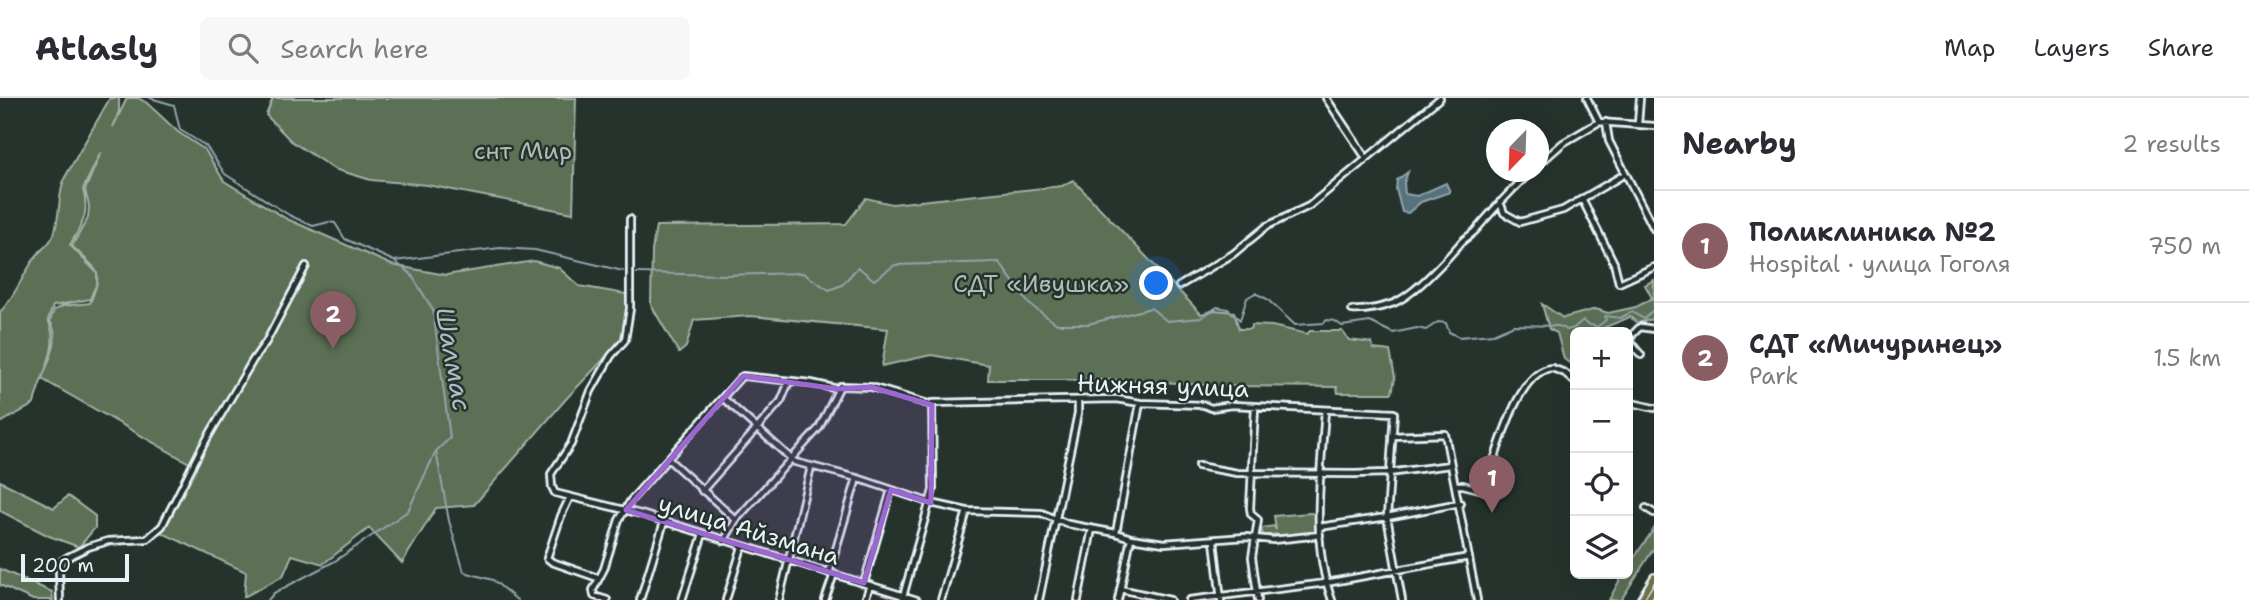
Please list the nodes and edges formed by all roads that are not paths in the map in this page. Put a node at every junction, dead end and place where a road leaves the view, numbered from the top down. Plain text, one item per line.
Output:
1 (1326, 98) edge
2 (1440, 98) edge
3 (1587, 98) edge
4 (1640, 98) edge
5 (1599, 122) junction
6 (1606, 122) junction
7 (1639, 124) junction
8 (1654, 125) edge
9 (1549, 155) edge
10 (1366, 158) junction
11 (1626, 174) junction
12 (1521, 182) edge
13 (1582, 199) junction
14 (1500, 202) junction
15 (630, 219) dead end
16 (1654, 229) edge
17 (306, 266) dead end
18 (1654, 267) edge
19 (1179, 286) dead end
20 (1352, 310) dead end
21 (1654, 329) edge
22 (1641, 355) dead end
23 (1570, 378) edge
24 (789, 382) junction
25 (839, 387) junction
26 (723, 398) junction
27 (1078, 400) junction
28 (1140, 403) junction
29 (1633, 403) edge
30 (932, 404) junction
31 (1255, 407) junction
32 (1654, 408) edge
33 (1325, 410) junction
34 (758, 428) junction
35 (1392, 436) junction
36 (668, 459) junction
37 (791, 459) junction
38 (1450, 465) junction
39 (1198, 466) dead end
40 (811, 467) junction
41 (1252, 472) junction
42 (1388, 473) junction
43 (1321, 474) junction
44 (857, 478) junction
45 (1456, 485) junction
46 (891, 490) junction
47 (702, 491) junction
48 (570, 497) junction
49 (931, 503) junction
50 (1460, 503) junction
51 (1646, 508) dead end
52 (626, 510) junction
53 (967, 511) junction
54 (1654, 513) edge
55 (1387, 517) junction
56 (1055, 519) junction
57 (736, 520) junction
58 (664, 522) junction
59 (1319, 527) junction
60 (1092, 528) junction
61 (1116, 533) junction
62 (703, 534) junction
63 (1320, 535) junction
64 (1131, 538) junction
65 (1255, 538) junction
66 (724, 541) junction
67 (1213, 541) junction
68 (742, 547) junction
69 (1469, 557) junction
70 (788, 560) junction
71 (1396, 570) junction
72 (832, 573) junction
73 (1654, 577) edge
74 (598, 578) junction
75 (1326, 583) junction
76 (867, 584) junction
77 (1120, 589) junction
78 (1654, 589) edge
79 (1257, 591) junction
80 (901, 596) edge
81 (1221, 597) edge
82 (604, 599) edge
83 (60, 600) edge
84 (640, 600) edge
85 (682, 600) edge
86 (726, 600) edge
87 (779, 600) edge
88 (825, 600) edge
89 (865, 600) edge
90 (917, 600) edge
91 (941, 600) edge
92 (1039, 600) edge
93 (1078, 600) edge
94 (1118, 600) edge
95 (1170, 600) edge
96 (1189, 600) edge
97 (1258, 600) edge
98 (1332, 600) edge
99 (1402, 600) edge
100 (1477, 600) edge
101 (1640, 600) edge
102 (1647, 600) edge

1 - 10 street
2 - 10 street
3 - 5 street
4 - 7 street
5 - 6 street
5 - 9 street
6 - 7 street
6 - 11 street
7 - 8 street
10 - 19 street
11 - 13 street
11 - 16 street
12 - 14 street
13 - 14 street
13 - 18 street
14 - 20 street
15 - 48 street
17 - 83 street
21 - 22 street
23 - 45 street
24 - 25 street, Нижняя улица
24 - 26 street, Нижняя улица
24 - 34 street
25 - 30 street, Нижняя улица
25 - 37 street
26 - 34 street
26 - 36 street
27 - 28 street, Нижняя улица
27 - 30 street, Нижняя улица
27 - 56 street
28 - 31 street, Нижняя улица
28 - 61 street
29 - 32 street
30 - 49 street
31 - 33 street, Нижняя улица
31 - 41 street
33 - 35 street, Нижняя улица
33 - 43 street
34 - 37 street
34 - 47 street
35 - 38 street
35 - 42 street
36 - 47 street
36 - 52 street
37 - 40 street
37 - 57 street
38 - 42 street
38 - 45 street
39 - 41 street
40 - 44 street
40 - 70 street
41 - 43 street
41 - 65 street
42 - 43 street
42 - 55 street
43 - 59 street
44 - 46 street
44 - 72 street
45 - 50 street
46 - 49 street
46 - 76 street
47 - 57 street
48 - 52 street, улица Айзмана
48 - 74 street
49 - 53 street
49 - 80 street
50 - 55 street
50 - 69 street
51 - 54 street
52 - 58 street, улица Айзмана
52 - 74 street
53 - 56 street
53 - 91 street
55 - 59 street
55 - 71 street
56 - 60 street
56 - 92 street
57 - 66 street
58 - 62 street, улица Айзмана
58 - 84 street
59 - 63 street
60 - 61 street
60 - 93 street
61 - 64 street
62 - 66 street, улица Айзмана
62 - 85 street
63 - 65 street
63 - 75 street
64 - 67 street
64 - 77 street
65 - 67 street
65 - 79 street
66 - 68 street, улица Айзмана
67 - 81 street
68 - 70 street, улица Айзмана
68 - 86 street
69 - 71 street
69 - 100 street
70 - 72 street, улица Айзмана
70 - 87 street
71 - 75 street
71 - 99 street
72 - 76 street, улица Айзмана
72 - 88 street
73 - 101 main road
74 - 82 street
75 - 79 street
75 - 98 street
76 - 80 street, улица Айзмана
76 - 89 street
77 - 94 street
77 - 95 street
78 - 102 main road
79 - 81 street
79 - 97 street
80 - 90 street, улица Айзмана
81 - 96 street

